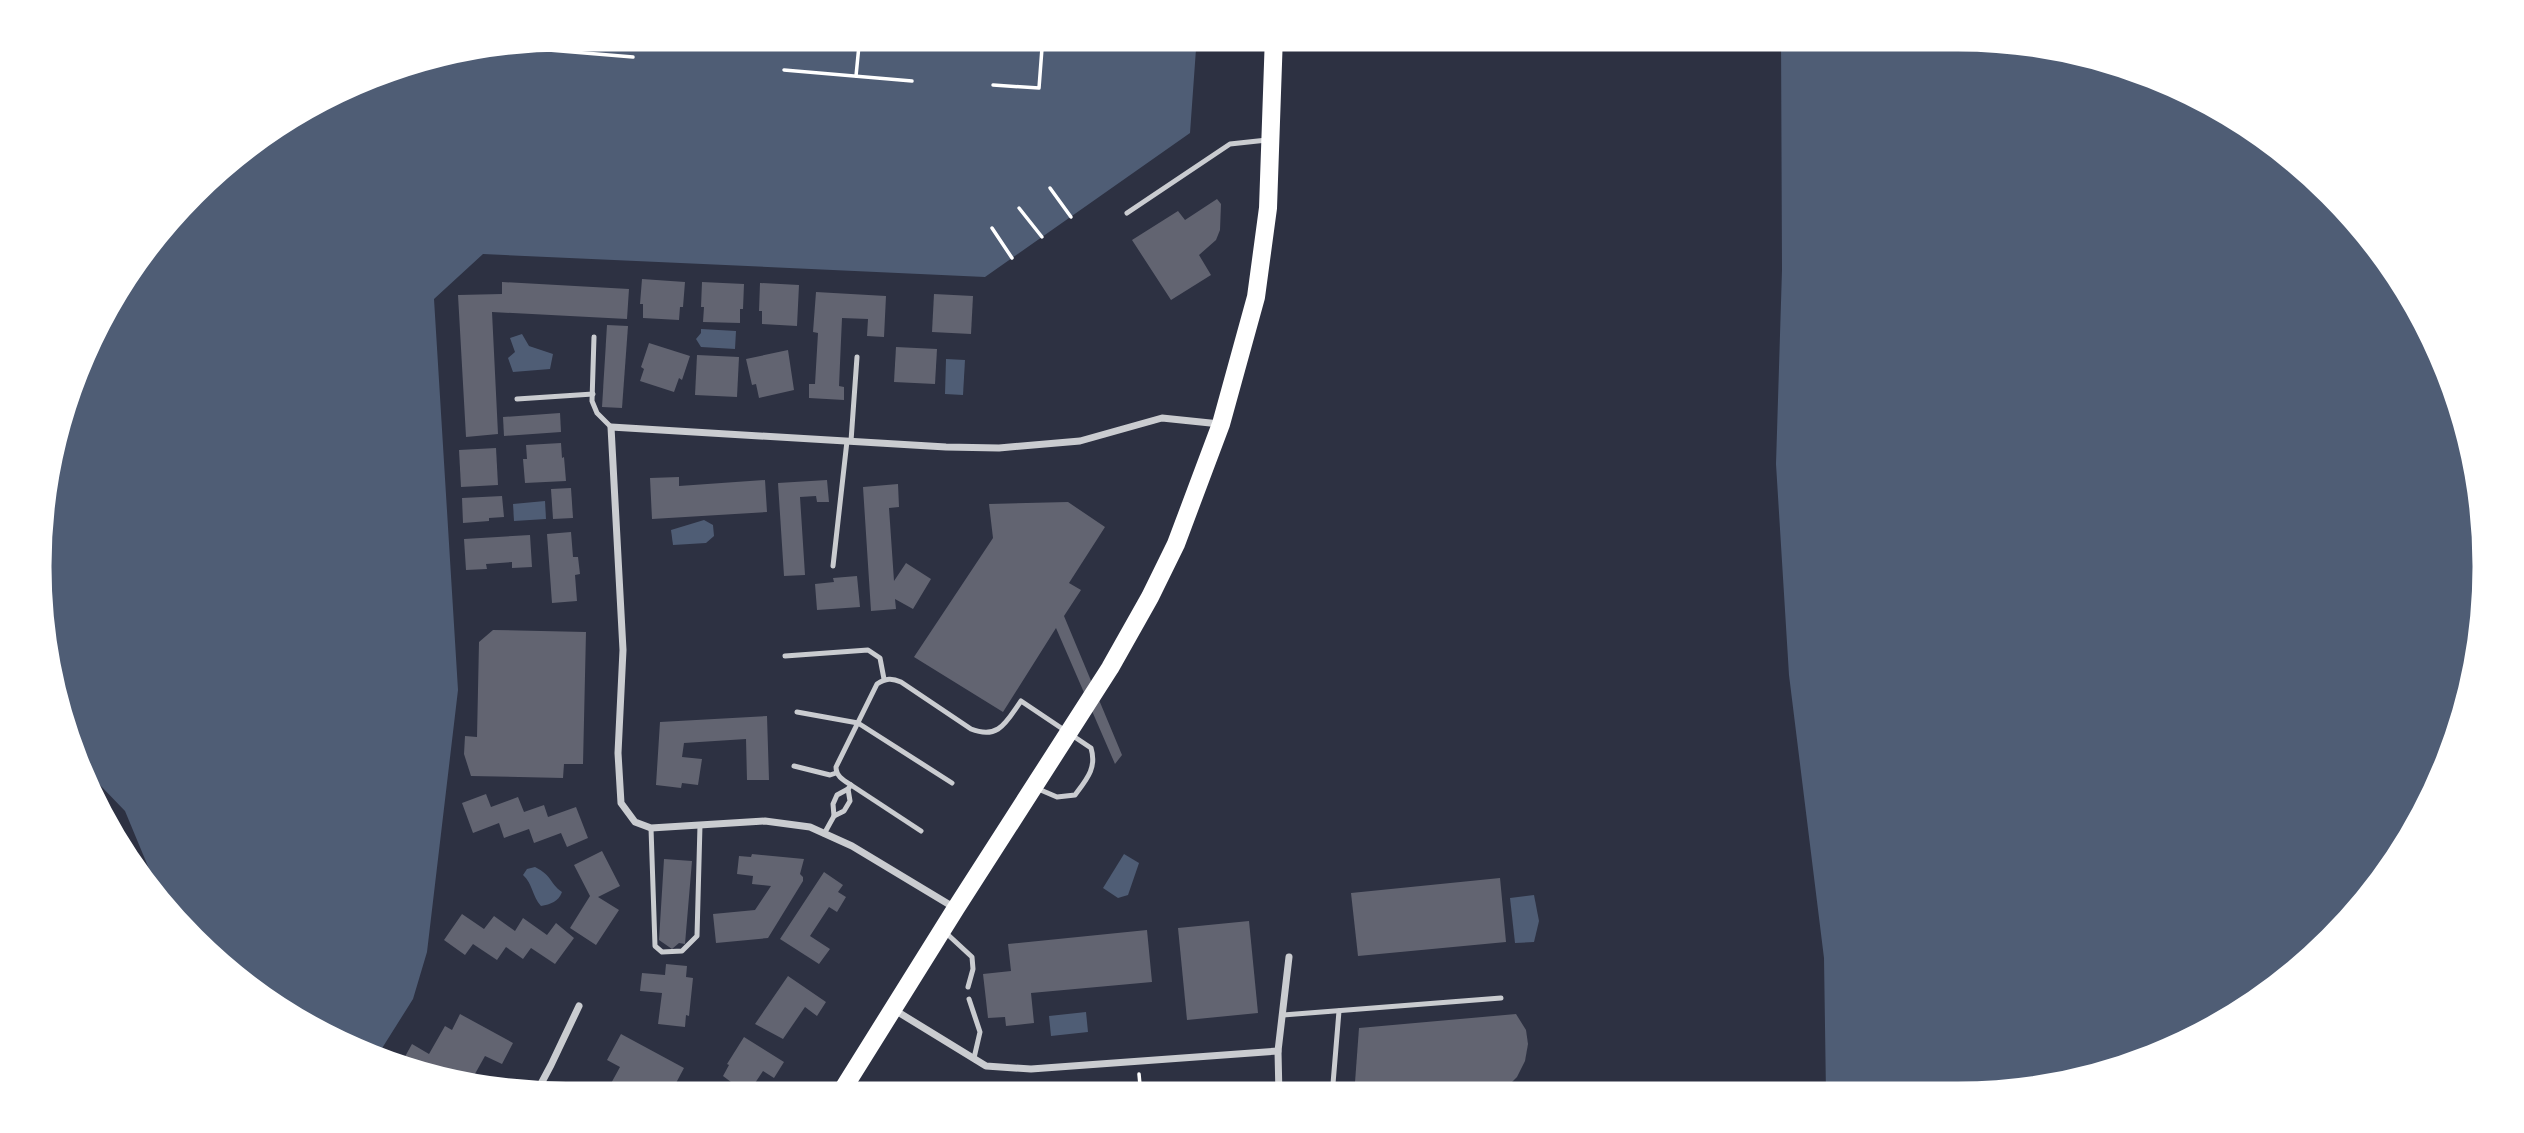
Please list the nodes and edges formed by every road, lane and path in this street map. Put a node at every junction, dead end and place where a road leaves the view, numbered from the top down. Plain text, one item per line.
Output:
1 (859, 47) edge
2 (1042, 47) edge
3 (1274, 47) edge
4 (529, 48) edge
5 (633, 57) dead end
6 (784, 70) dead end
7 (856, 76) junction
8 (912, 81) dead end
9 (993, 85) dead end
10 (1270, 139) junction
11 (1050, 188) dead end
12 (1019, 208) dead end
13 (1127, 213) dead end
14 (1071, 217) dead end
15 (992, 228) dead end
16 (1042, 237) dead end
17 (1012, 258) dead end
18 (594, 337) dead end
19 (856, 357) dead end
20 (593, 394) junction
21 (517, 399) dead end
22 (1221, 424) junction
23 (611, 427) junction
24 (849, 441) junction
25 (833, 566) dead end
26 (785, 656) dead end
27 (884, 679) junction
28 (1013, 696) dead end
29 (1021, 701) junction
30 (797, 712) dead end
31 (858, 723) junction
32 (1069, 733) junction
33 (794, 766) dead end
34 (836, 773) junction
35 (952, 783) dead end
36 (850, 787) junction
37 (1034, 787) junction
38 (834, 816) junction
39 (700, 825) junction
40 (651, 828) junction
41 (920, 831) dead end
42 (824, 834) junction
43 (956, 908) junction
44 (942, 930) junction
45 (1289, 957) dead end
46 (968, 987) dead end
47 (1502, 998) dead end
48 (969, 999) dead end
49 (579, 1006) dead end
50 (893, 1009) junction
51 (1339, 1011) junction
52 (1283, 1015) junction
53 (1278, 1051) junction
54 (974, 1058) junction
55 (1138, 1061) junction
56 (540, 1085) edge
57 (845, 1086) edge
58 (1139, 1086) edge
59 (1279, 1086) edge
60 (1333, 1086) edge

1 - 7 path
2 - 9 path
3 - 10 main road
4 - 5 path
6 - 7 path
7 - 8 path
10 - 13 lane
10 - 22 main road
11 - 14 path
12 - 16 path
15 - 17 path
18 - 20 lane
19 - 24 lane
20 - 21 lane
20 - 23 lane
22 - 24 street
22 - 32 main road
23 - 24 street
23 - 40 street
24 - 25 lane
26 - 27 lane
27 - 29 lane
27 - 31 lane
28 - 29 lane
29 - 32 lane
30 - 31 lane
31 - 34 lane
31 - 35 lane
32 - 37 main road
32 - 37 lane
33 - 34 lane
34 - 36 lane
36 - 38 lane
36 - 38 lane
36 - 41 lane
37 - 43 main road
38 - 42 lane
39 - 40 street
39 - 40 lane
39 - 42 street
42 - 43 street
43 - 44 main road
44 - 46 lane
44 - 50 main road
45 - 52 street
47 - 51 lane
48 - 54 lane
49 - 56 street
50 - 54 street
50 - 57 main road
51 - 52 lane
51 - 60 lane
52 - 53 street
53 - 55 street
53 - 59 street
54 - 55 street
55 - 58 path

